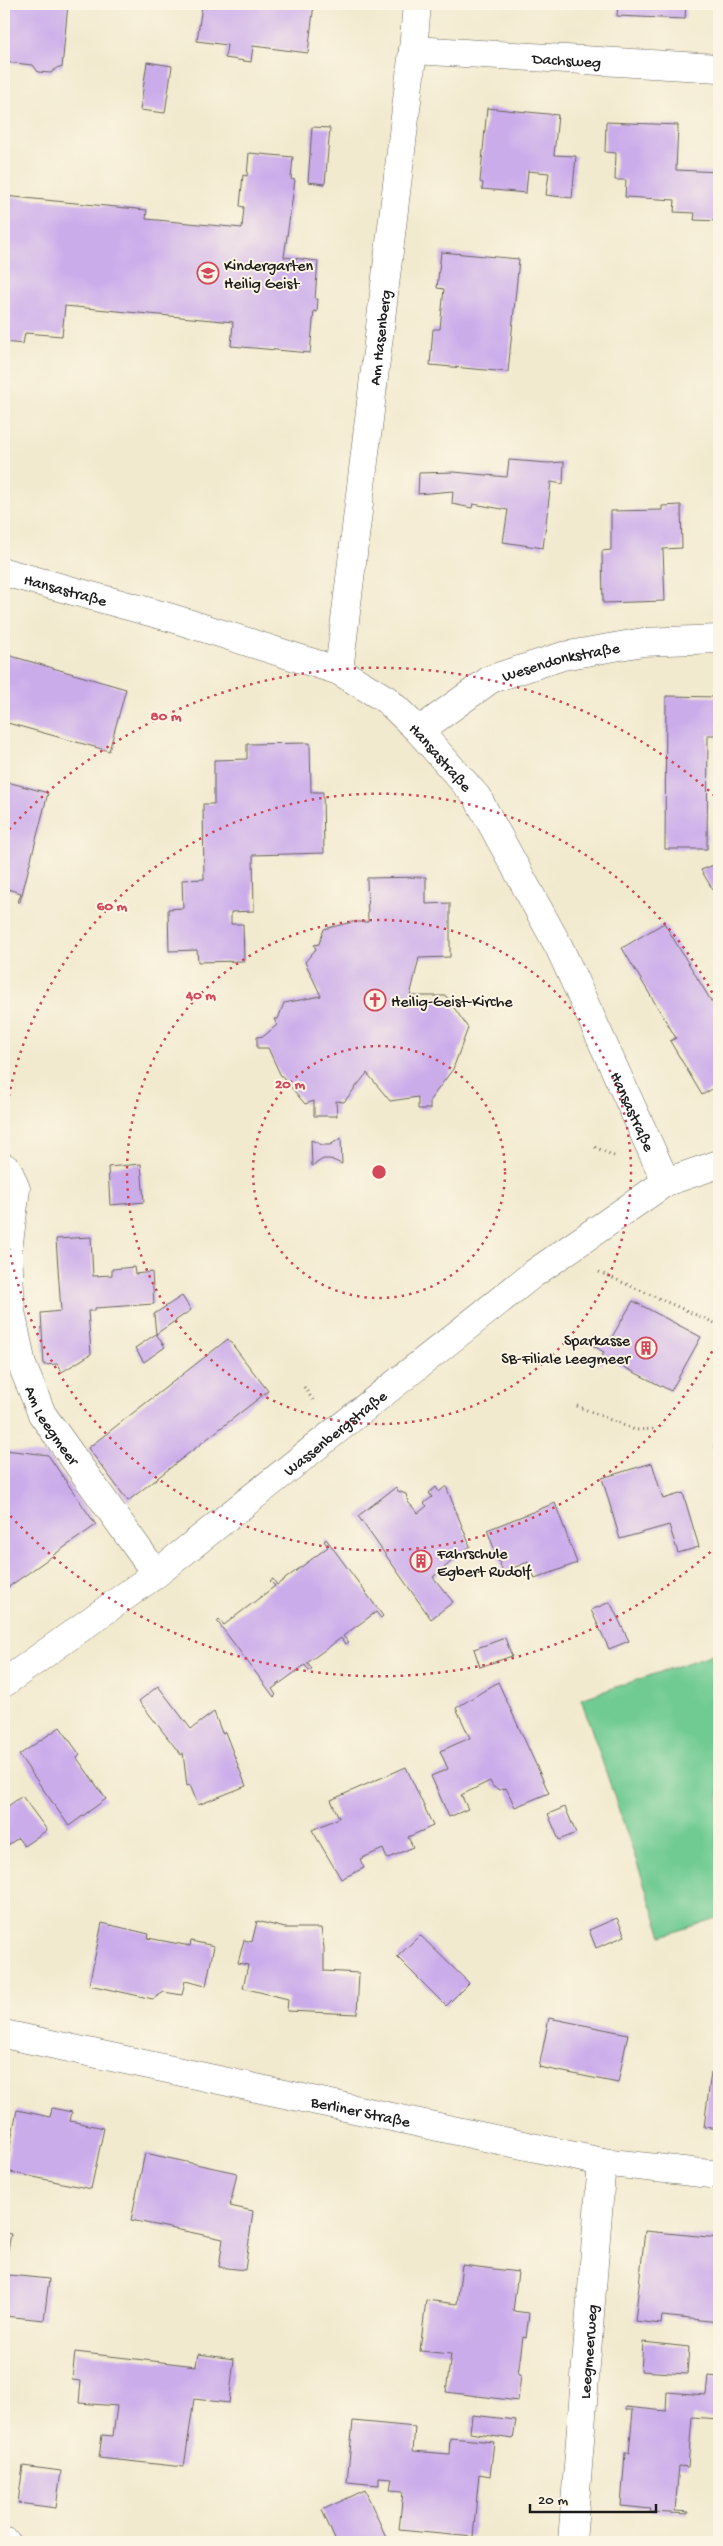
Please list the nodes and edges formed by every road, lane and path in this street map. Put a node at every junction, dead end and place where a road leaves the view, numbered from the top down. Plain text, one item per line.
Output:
1 (417, 4) edge
2 (414, 50) junction
3 (719, 68) edge
4 (4, 572) edge
5 (719, 639) edge
6 (339, 671) junction
7 (419, 731) junction
8 (719, 1164) edge
9 (4, 1167) edge
10 (666, 1182) junction
11 (560, 1255) junction
12 (719, 1324) edge
13 (577, 1406) dead end
14 (656, 1429) dead end
15 (156, 1574) junction
16 (4, 1683) edge
17 (4, 2034) edge
18 (602, 2162) junction
19 (719, 2175) edge
20 (572, 2542) edge

1 - 2 street, Am Hasenberg
2 - 3 street, Dachsweg
2 - 6 street, Am Hasenberg
4 - 6 street, Hansastraße
5 - 7 street, Wesendonkstraße
6 - 7 street, Hansastraße
7 - 10 street, Hansastraße
8 - 10 street, Wassenbergstraße
9 - 15 street, Am Leegmeer
10 - 11 street, Wassenbergstraße
11 - 12 path
11 - 15 street, Wassenbergstraße
13 - 14 path
15 - 16 street, Wassenbergstraße
17 - 18 street, Berliner Straße
18 - 19 street, Berliner Straße
18 - 20 street, Leegmeerweg

